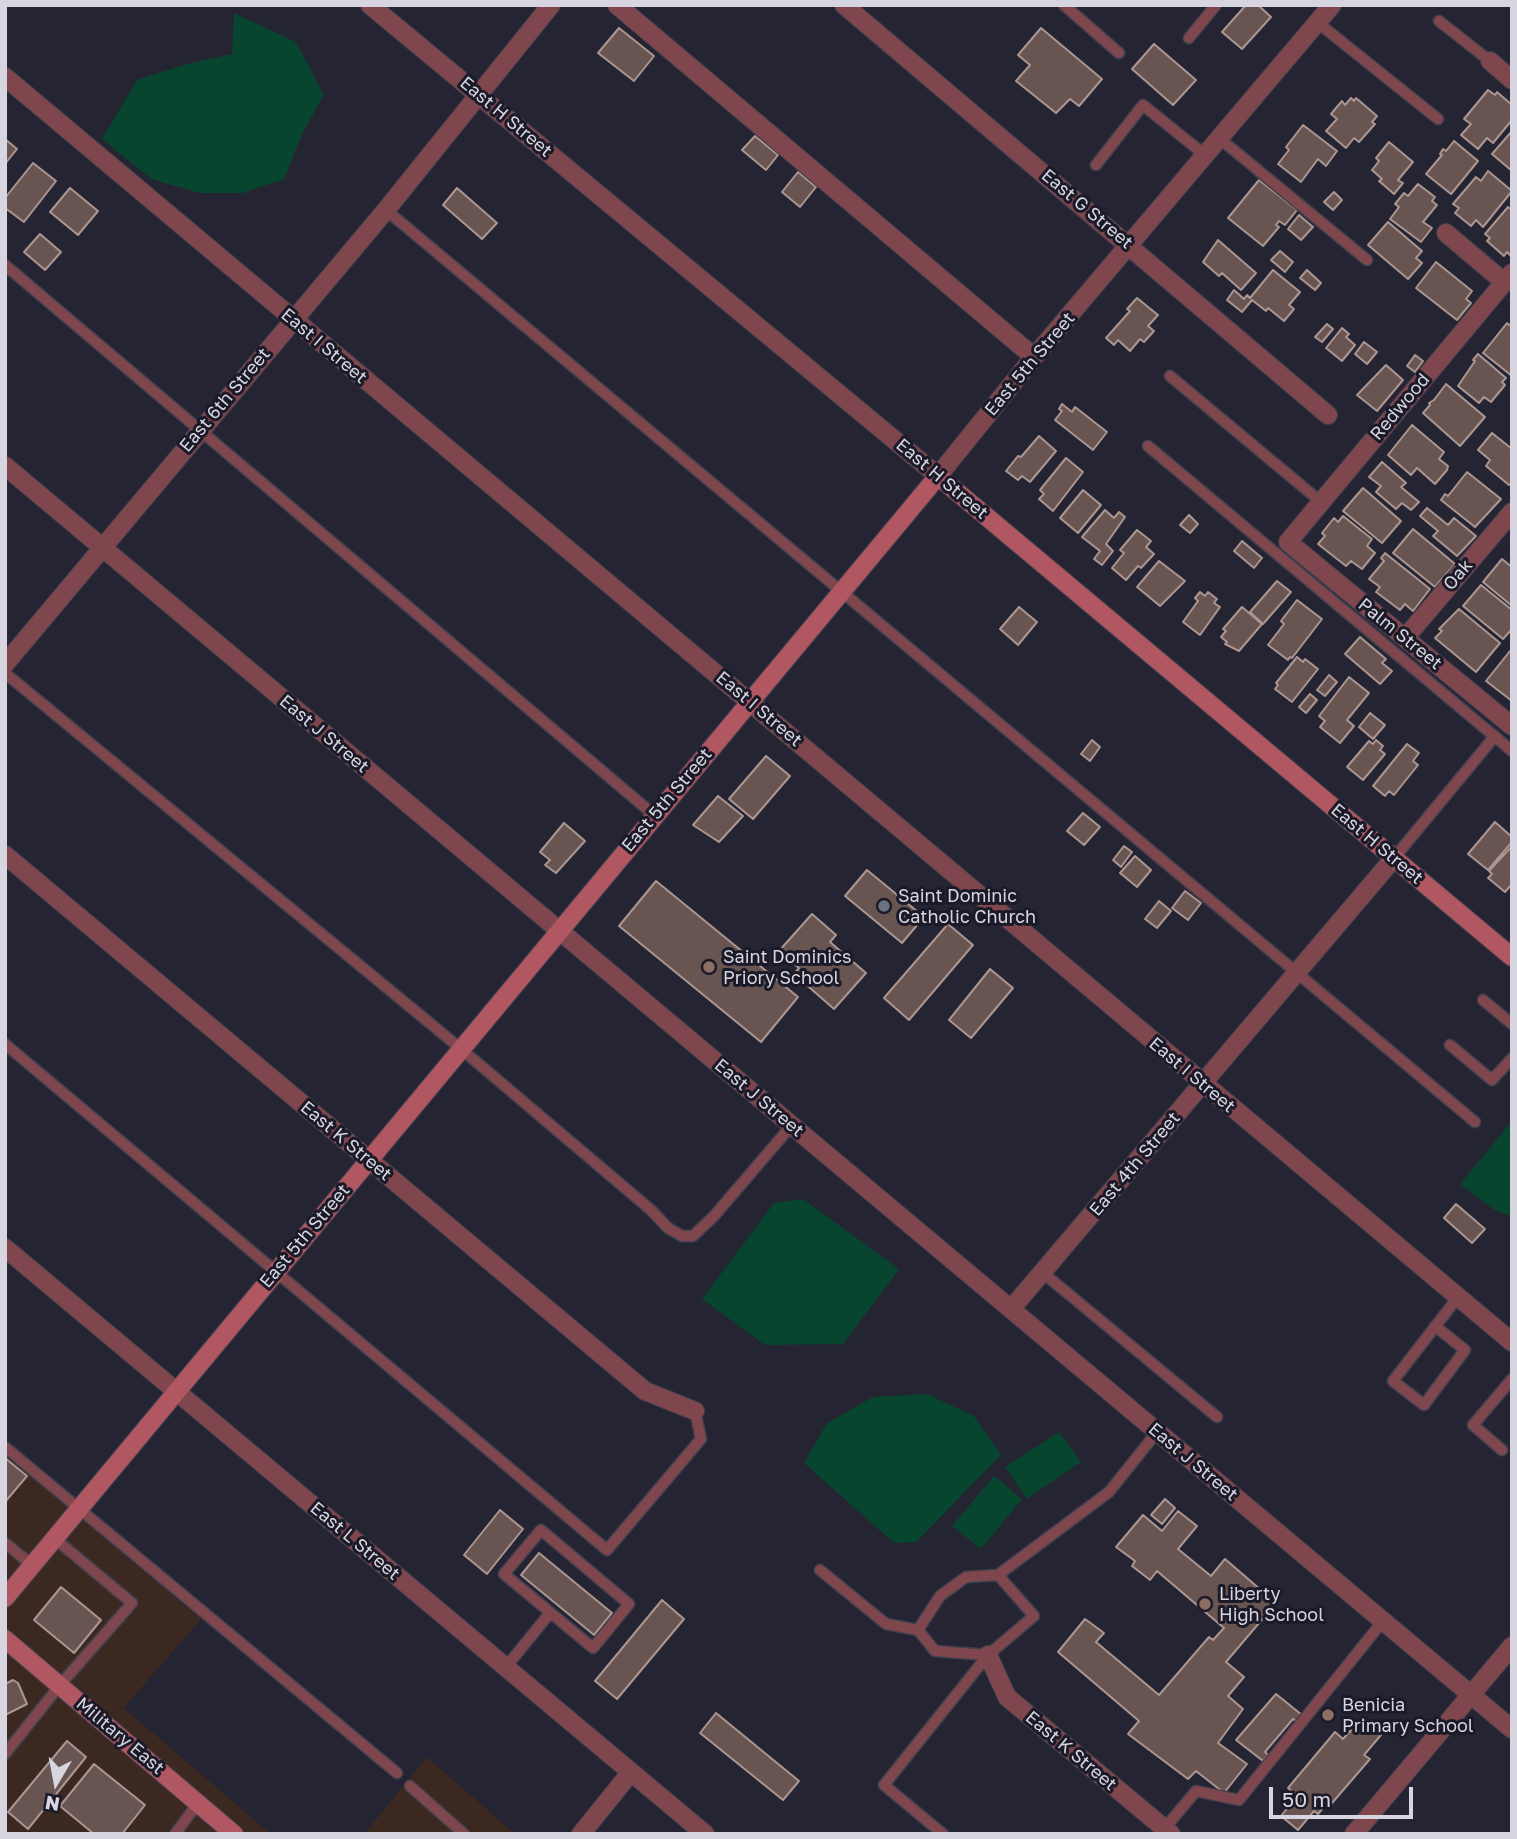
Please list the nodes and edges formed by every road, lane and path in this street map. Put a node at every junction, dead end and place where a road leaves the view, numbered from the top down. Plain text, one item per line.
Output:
1 (370, 5) edge
2 (551, 5) edge
3 (617, 5) edge
4 (845, 5) edge
5 (1064, 5) edge
6 (1216, 5) edge
7 (1332, 5) edge
8 (1439, 21) dead end
9 (1317, 22) junction
10 (1189, 38) dead end
11 (1118, 53) dead end
12 (1490, 61) joint
13 (5, 77) edge
14 (1512, 80) edge
15 (478, 95) junction
16 (1438, 119) dead end
17 (1219, 138) junction
18 (1205, 155) junction
19 (1097, 164) dead end
20 (386, 210) junction
21 (1446, 233) dead end
22 (1130, 245) junction
23 (1367, 260) dead end
24 (5, 265) edge
25 (1508, 277) edge
26 (292, 319) junction
27 (1034, 358) junction
28 (1170, 376) dead end
29 (1328, 415) dead end
30 (200, 430) junction
31 (1148, 446) dead end
32 (5, 466) edge
33 (939, 475) junction
34 (1321, 502) junction
35 (1512, 512) edge
36 (1288, 542) joint
37 (103, 548) junction
38 (842, 591) junction
39 (1405, 638) junction
40 (5, 664) edge
41 (5, 673) edge
42 (750, 701) junction
43 (1512, 726) edge
44 (1495, 736) junction
45 (1512, 751) edge
46 (654, 815) junction
47 (5, 856) edge
48 (1394, 858) junction
49 (558, 930) junction
50 (1512, 957) edge
51 (1297, 973) junction
52 (1483, 1000) dead end
53 (1512, 1024) edge
54 (5, 1044) edge
55 (1450, 1045) dead end
56 (460, 1048) junction
57 (1512, 1058) edge
58 (1202, 1084) junction
59 (1475, 1122) dead end
60 (792, 1125) junction
61 (368, 1160) junction
62 (5, 1248) edge
63 (276, 1271) junction
64 (1042, 1272) junction
65 (1458, 1297) junction
66 (1011, 1309) junction
67 (1435, 1326) junction
68 (1512, 1342) edge
69 (1512, 1378) edge
70 (176, 1391) junction
71 (695, 1411) joint
72 (1217, 1417) dead end
73 (1157, 1432) junction
74 (5, 1447) edge
75 (1502, 1450) dead end
76 (79, 1509) junction
77 (54, 1538) junction
78 (5, 1543) edge
79 (32, 1565) junction
80 (820, 1570) dead end
81 (999, 1575) junction
82 (5, 1598) edge
83 (550, 1613) junction
84 (1383, 1621) junction
85 (918, 1630) junction
86 (5, 1639) edge
87 (1512, 1646) edge
88 (988, 1655) junction
89 (506, 1667) junction
90 (60, 1685) junction
91 (1472, 1695) junction
92 (1512, 1729) edge
93 (5, 1754) edge
94 (631, 1772) junction
95 (397, 1773) dead end
96 (410, 1786) dead end
97 (198, 1803) junction
98 (1168, 1831) edge
99 (175, 1834) edge
100 (234, 1834) edge
101 (464, 1834) edge
102 (581, 1834) edge
103 (705, 1834) edge
104 (943, 1834) edge
105 (1354, 1834) edge

1 - 15 street, East H Street
2 - 15 street, East 6th Street
3 - 27 street
4 - 22 street, East G Street
5 - 11 lane
6 - 10 lane
7 - 9 street, East 5th Street
8 - 12 lane
9 - 16 lane
9 - 17 street, East 5th Street
12 - 14 street
13 - 26 street, East I Street
15 - 20 street, East 6th Street
15 - 33 street, East H Street
17 - 18 street, East 5th Street
17 - 23 lane
18 - 19 lane
18 - 22 street, East 5th Street
20 - 26 street, East 6th Street
20 - 38 lane
21 - 25 street
22 - 27 street, East 5th Street
22 - 29 street, East G Street
24 - 30 lane
25 - 34 street, Redwood
26 - 30 street, East 6th Street
26 - 42 street, East I Street
27 - 33 street, East 5th Street
28 - 34 lane
30 - 37 street, East 6th Street
30 - 46 lane
31 - 44 lane
32 - 37 street, East J Street
33 - 38 street, East 5th Street
33 - 48 street, East H Street
34 - 36 street, Redwood
35 - 39 street, Oak
36 - 39 street, Palm Street
37 - 40 street, East 6th Street
37 - 49 street, East J Street
38 - 42 street, East 5th Street
38 - 51 lane
39 - 43 street, Palm Street
41 - 56 lane
42 - 46 street, East 5th Street
42 - 58 street, East I Street
44 - 45 lane
44 - 48 lane
46 - 49 street, East 5th Street
47 - 61 street, East K Street
48 - 50 street, East H Street
48 - 51 street, East 4th Street
49 - 56 street, East 5th Street
49 - 60 street, East J Street
51 - 58 street, East 4th Street
51 - 59 lane
52 - 53 lane
54 - 63 lane
55 - 57 lane
56 - 60 lane
56 - 61 street, East 5th Street
58 - 64 street, East 4th Street
58 - 65 street, East I Street
60 - 66 street, East J Street
61 - 63 street, East 5th Street
61 - 71 street, East K Street
62 - 70 street, East L Street
63 - 70 street, East 5th Street
63 - 71 lane
64 - 66 street, East 4th Street
64 - 72 lane
65 - 67 lane
65 - 68 street, East I Street
66 - 73 street, East J Street
67 - 67 lane
69 - 75 lane
70 - 76 street, East 5th Street
70 - 89 street, East L Street
73 - 81 lane
73 - 84 street, East J Street
74 - 76 lane
76 - 77 street, East 5th Street
76 - 95 lane
77 - 79 street, East 5th Street
77 - 90 lane
78 - 79 lane
79 - 82 street, East 5th Street
80 - 85 lane
81 - 85 lane
81 - 88 lane
83 - 83 lane
83 - 89 lane
84 - 91 street, East J Street
84 - 98 lane
85 - 88 lane
86 - 90 street, Military East
87 - 91 street
88 - 98 street, East K Street
88 - 104 lane
89 - 94 street, East L Street
90 - 93 lane
90 - 97 street, Military East
91 - 92 street, East J Street
91 - 105 street
94 - 102 street
94 - 103 street, East L Street
96 - 101 lane
97 - 99 lane
97 - 100 street, Military East

